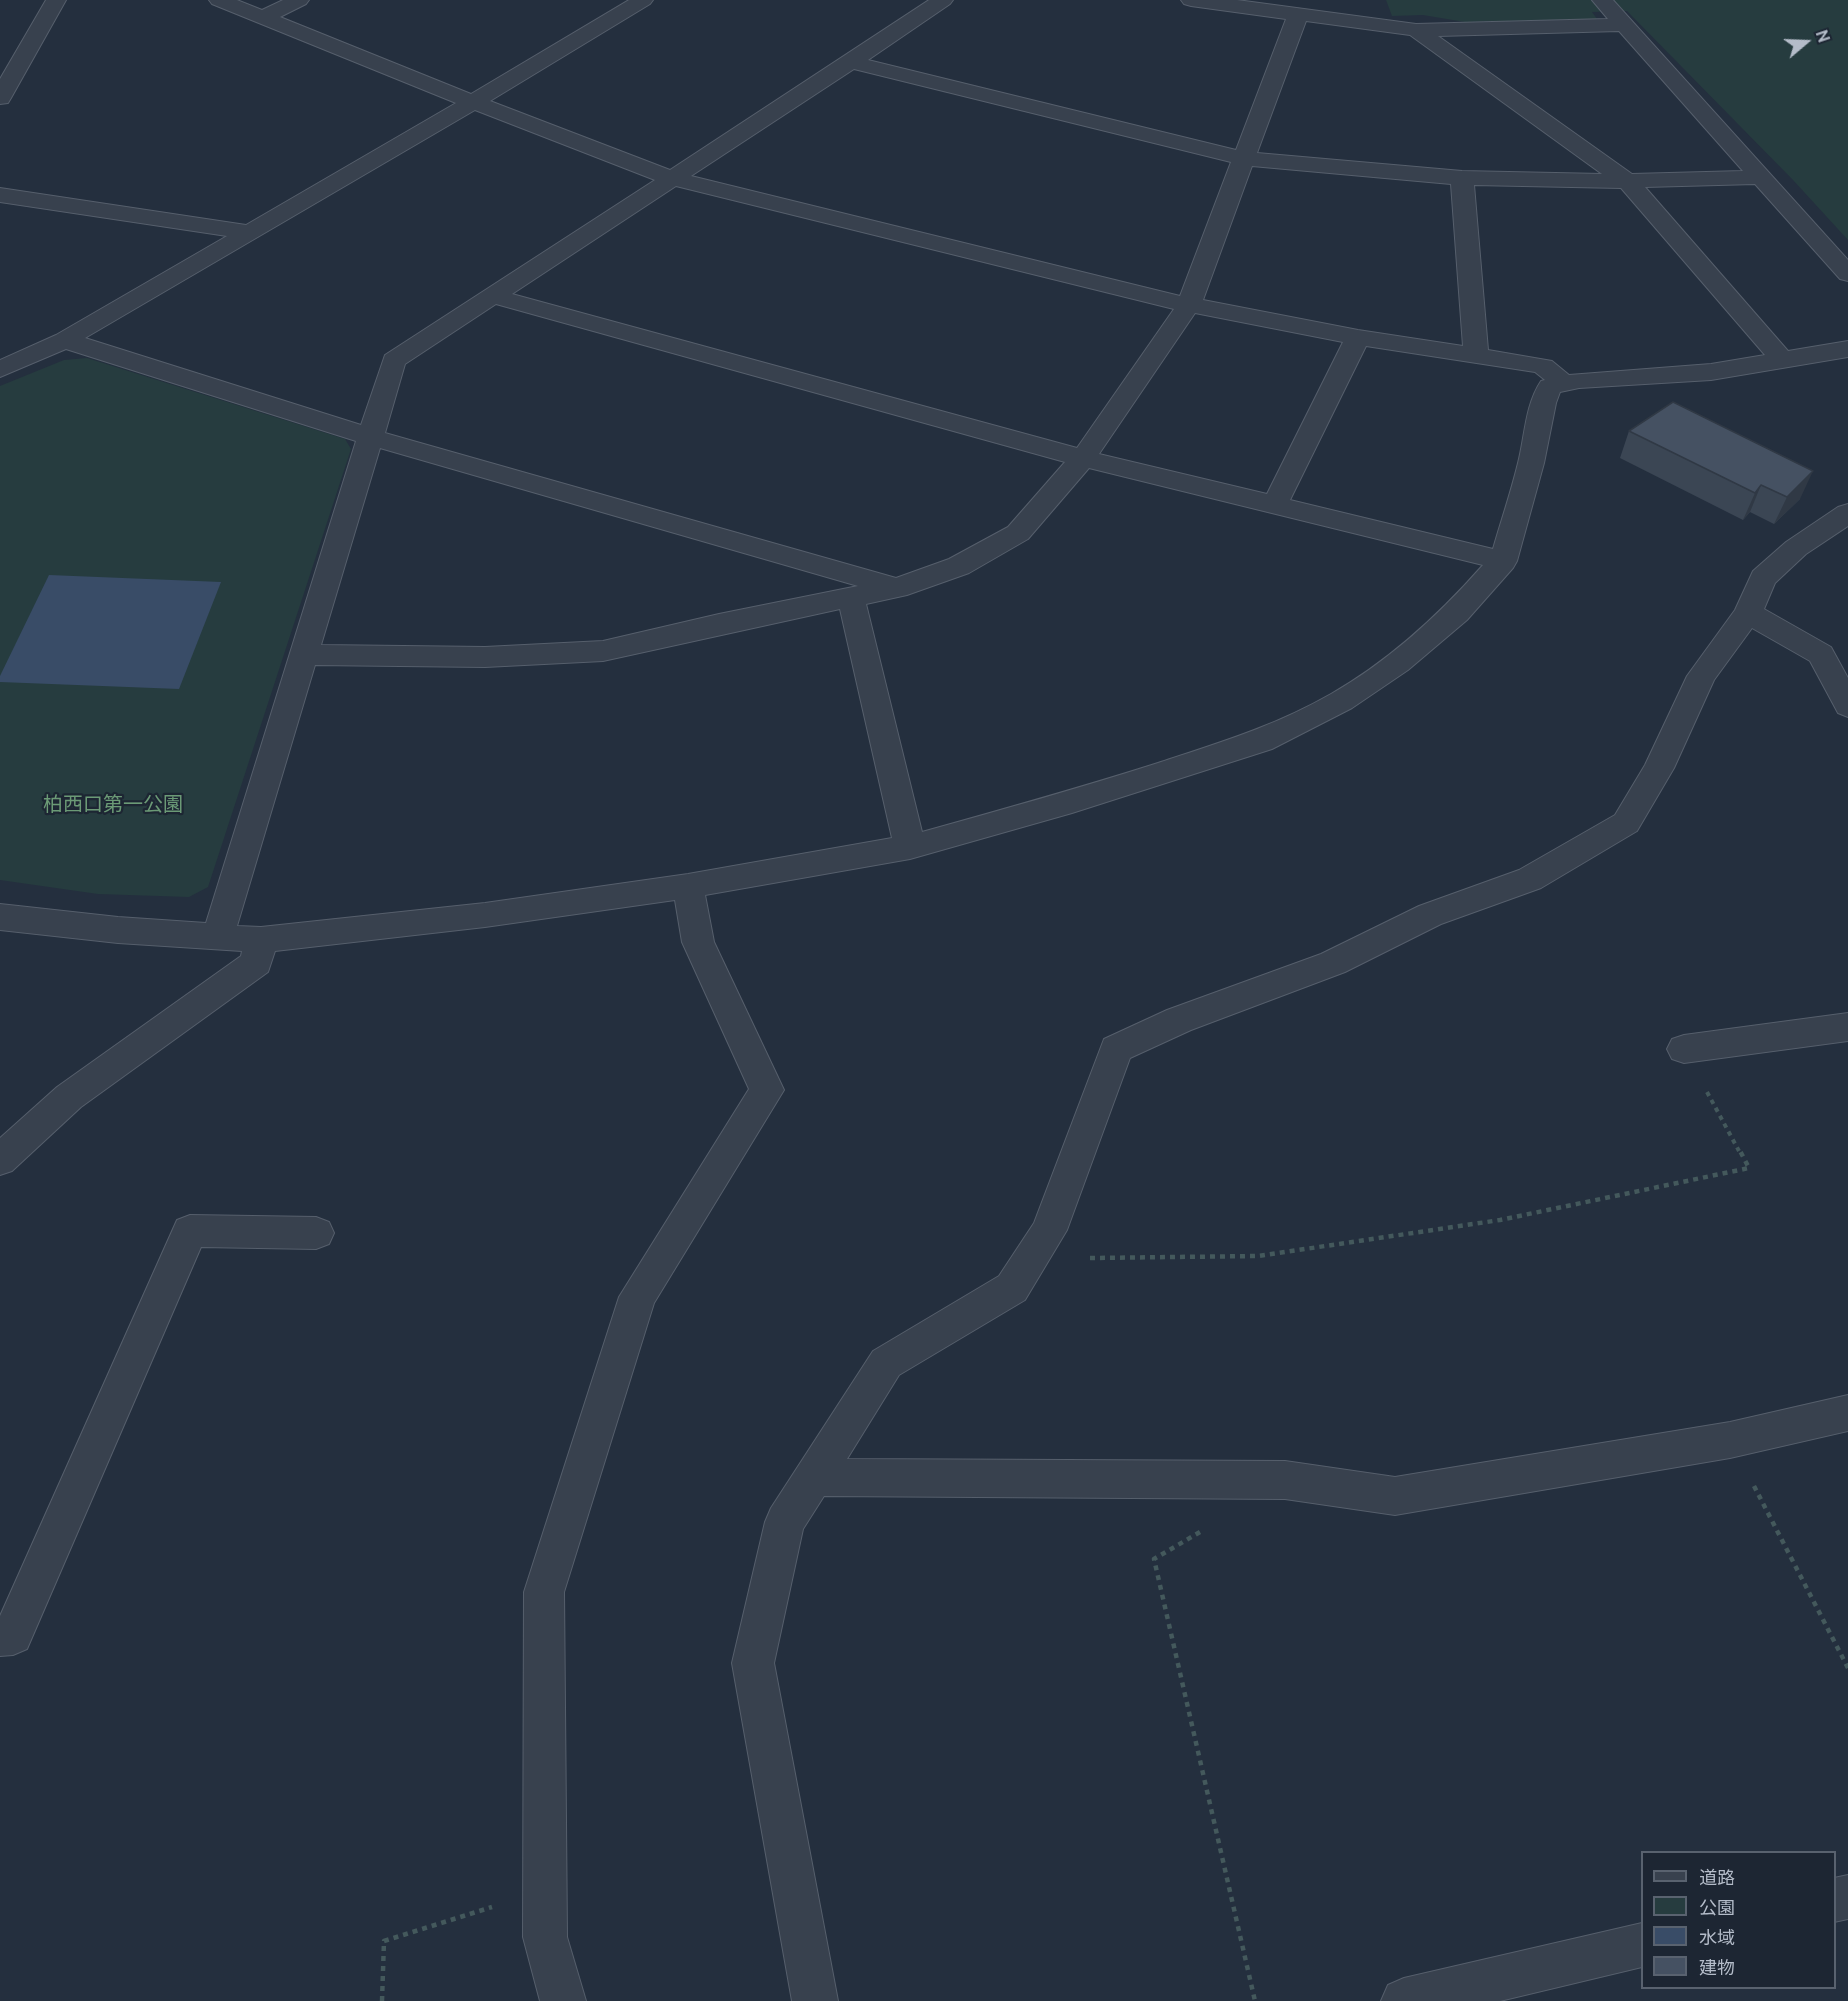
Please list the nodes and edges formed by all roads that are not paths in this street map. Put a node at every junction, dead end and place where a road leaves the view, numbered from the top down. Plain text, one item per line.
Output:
1 (56, 0) edge
2 (219, 0) edge
3 (299, 0) edge
4 (643, 0) edge
5 (943, 0) edge
6 (1191, 0) edge
7 (1602, 0) edge
8 (1298, 14) junction
9 (262, 18) junction
10 (1623, 25) junction
11 (1416, 30) junction
12 (851, 62) junction
13 (0, 98) edge
14 (472, 102) junction
15 (1245, 159) junction
16 (1759, 177) junction
17 (1462, 178) junction
18 (674, 179) junction
19 (1627, 180) junction
20 (0, 195) edge
21 (248, 232) junction
22 (1848, 274) edge
23 (493, 296) junction
24 (1189, 305) junction
25 (1358, 337) junction
26 (64, 340) junction
27 (1848, 349) edge
28 (1476, 355) junction
29 (1783, 361) junction
30 (0, 369) edge
31 (1563, 382) junction
32 (370, 437) junction
33 (1083, 458) junction
34 (1274, 506) junction
35 (1848, 513) edge
36 (1503, 561) junction
37 (897, 588) junction
38 (851, 598) junction
39 (1748, 613) junction
40 (304, 655) junction
41 (1848, 706) edge
42 (910, 847) junction
43 (688, 886) junction
44 (0, 917) edge
45 (218, 936) junction
46 (261, 940) junction
47 (1848, 1028) edge
48 (1683, 1049) road end
49 (0, 1160) edge
50 (316, 1233) dead end
51 (1848, 1413) edge
52 (814, 1477) junction
53 (0, 1636) edge
54 (1641, 1945) edge
55 (563, 2001) edge
56 (815, 2001) edge
57 (1404, 2001) edge

1 - 13 street
2 - 9 street
3 - 9 street
4 - 14 street
5 - 12 street
6 - 8 street
7 - 10 street
8 - 11 street
8 - 15 street
9 - 14 street
10 - 11 street
10 - 16 street
11 - 19 street
12 - 15 street
12 - 18 street
14 - 18 street
14 - 21 street
15 - 17 street
15 - 24 street
16 - 19 street
16 - 22 street
17 - 19 street
17 - 28 street
18 - 23 street
18 - 24 street
19 - 29 street
20 - 21 street
21 - 26 street
23 - 32 street
23 - 33 street
24 - 25 street
24 - 33 street
25 - 28 street
25 - 34 street
26 - 30 street
26 - 32 street
27 - 29 street
28 - 31 street
29 - 31 street
31 - 36 street
32 - 37 street
32 - 40 street
33 - 34 street
33 - 37 street
34 - 36 street
35 - 39 street
36 - 42 street
37 - 38 street
38 - 40 street
38 - 42 street
39 - 41 street
39 - 52 street
40 - 45 street
42 - 43 street
43 - 46 street
43 - 55 street
44 - 45 street
45 - 46 street
46 - 49 street
47 - 48 street
50 - 53 street
51 - 52 street
52 - 56 street
54 - 57 street

